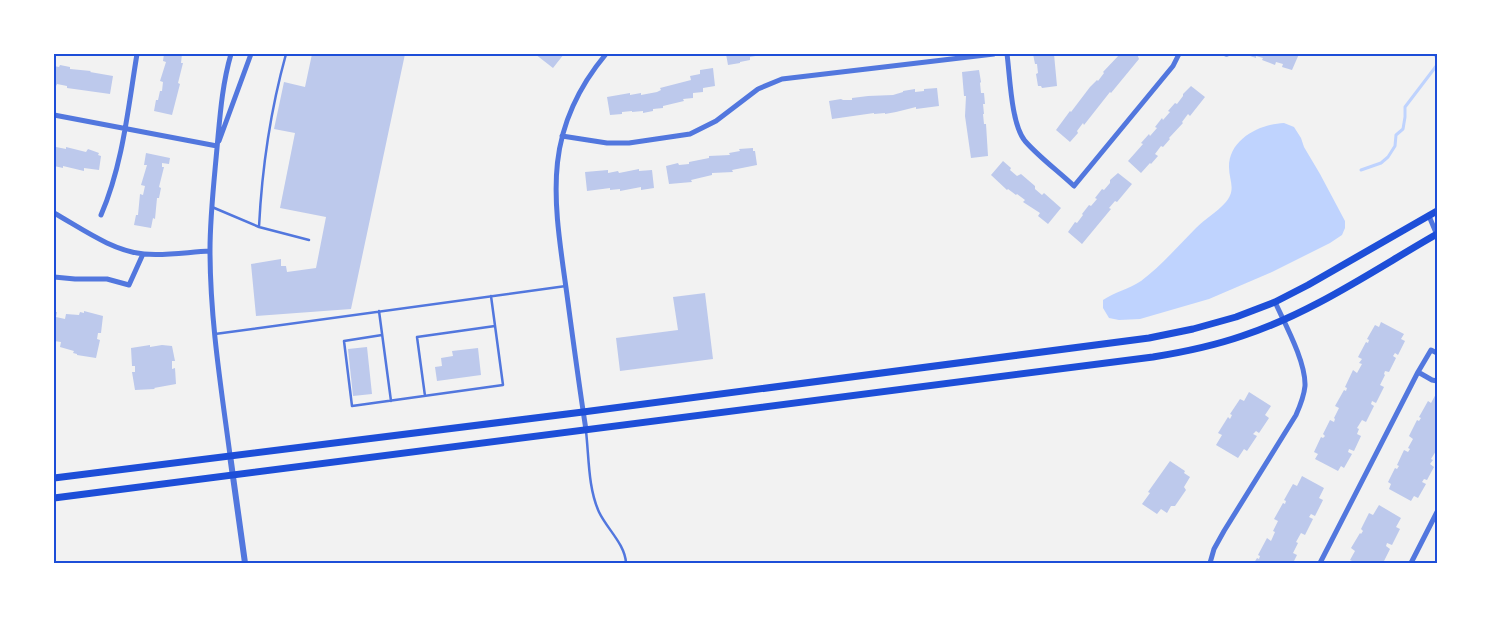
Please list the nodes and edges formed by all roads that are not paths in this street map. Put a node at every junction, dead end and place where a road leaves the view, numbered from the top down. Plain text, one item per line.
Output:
1 (137, 54) edge
2 (231, 54) edge
3 (251, 54) edge
4 (286, 54) edge
5 (606, 54) edge
6 (994, 54) edge
7 (1007, 54) edge
8 (1179, 54) edge
9 (54, 115) edge
10 (124, 128) junction
11 (562, 136) junction
12 (217, 146) junction
13 (211, 206) junction
14 (1437, 211) edge
15 (54, 213) edge
16 (101, 215) dead end
17 (1429, 216) junction
18 (260, 227) junction
19 (1437, 234) edge
20 (309, 240) dead end
21 (210, 251) junction
22 (143, 254) junction
23 (54, 277) edge
24 (566, 286) junction
25 (491, 296) junction
26 (1275, 302) junction
27 (379, 311) junction
28 (1283, 320) junction
29 (495, 326) junction
30 (214, 334) junction
31 (382, 335) junction
32 (1437, 353) edge
33 (1418, 372) junction
34 (1437, 381) edge
35 (425, 396) junction
36 (391, 401) junction
37 (583, 412) junction
38 (586, 430) junction
39 (230, 455) junction
40 (234, 475) junction
41 (54, 478) edge
42 (54, 498) edge
43 (1437, 512) edge
44 (245, 563) edge
45 (626, 563) edge
46 (1210, 563) edge
47 (1320, 563) edge
48 (1411, 563) edge

1 - 10 street
2 - 12 street
3 - 12 street
4 - 18 lane
5 - 11 street
6 - 11 street
7 - 8 street
9 - 10 street
10 - 12 street
10 - 16 street
11 - 24 street
12 - 13 street
13 - 18 lane
13 - 21 street
14 - 17 main road
15 - 22 street
17 - 19 street
17 - 26 main road
18 - 20 lane
19 - 28 main road
21 - 22 street
21 - 30 street
22 - 23 street
24 - 25 lane
24 - 37 street
25 - 27 lane
25 - 29 lane
26 - 28 street
26 - 37 main road
27 - 30 lane
27 - 31 lane
28 - 38 main road
28 - 46 street
29 - 35 lane
29 - 35 lane
30 - 39 street
31 - 36 lane
31 - 36 lane
32 - 33 street
33 - 34 street
33 - 47 street
35 - 36 lane
37 - 38 street
37 - 39 main road
38 - 40 main road
38 - 45 lane
39 - 40 street
39 - 41 main road
40 - 42 main road
40 - 44 street
43 - 48 street

